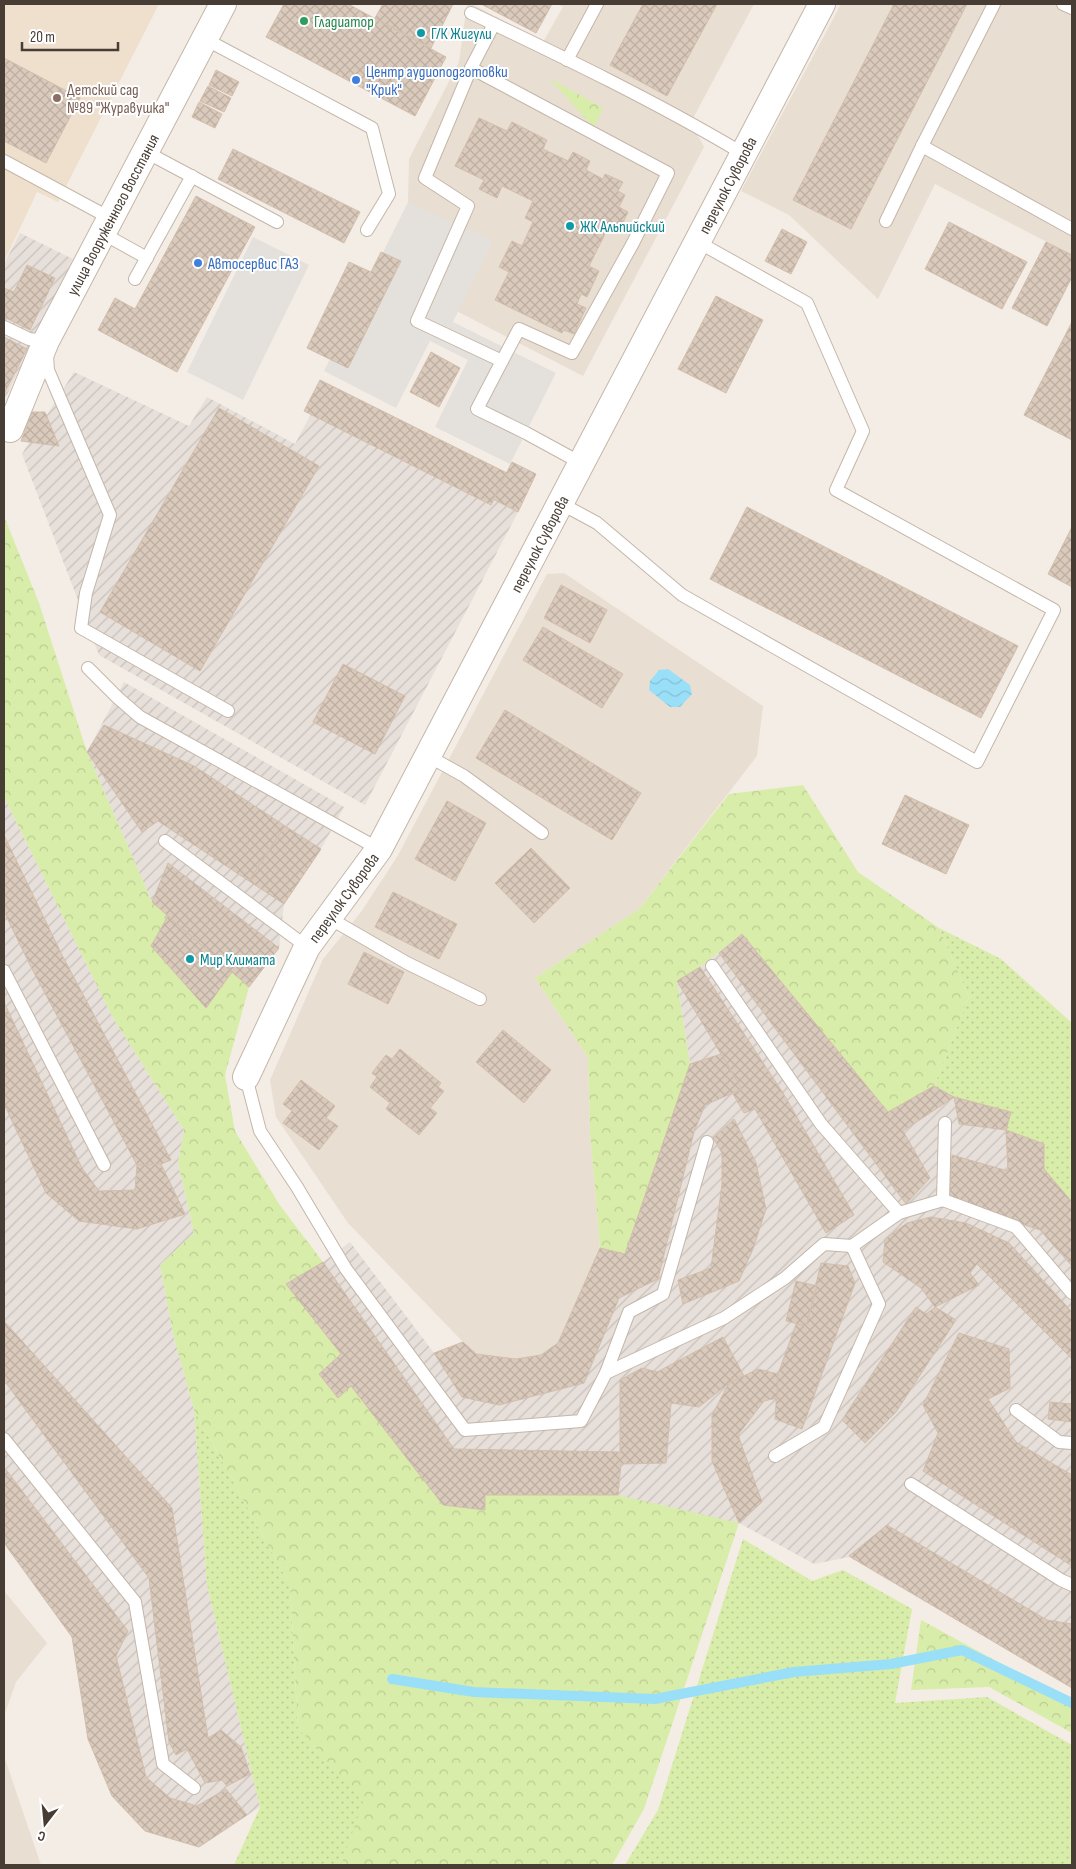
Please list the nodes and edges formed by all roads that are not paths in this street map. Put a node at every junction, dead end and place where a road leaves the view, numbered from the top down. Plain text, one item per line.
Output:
1 (223, 4) edge
2 (597, 4) edge
3 (822, 4) edge
4 (994, 4) edge
5 (1063, 4) edge
6 (1072, 8) edge
7 (471, 13) dead end
8 (494, 24) junction
9 (205, 39) junction
10 (567, 60) junction
11 (471, 68) junction
12 (922, 146) junction
13 (146, 152) junction
14 (742, 153) junction
15 (4, 161) edge
16 (192, 176) junction
17 (886, 221) dead end
18 (277, 222) dead end
19 (106, 225) junction
20 (1072, 229) edge
21 (367, 230) dead end
22 (698, 242) junction
23 (147, 258) junction
24 (135, 279) dead end
25 (4, 327) edge
26 (46, 341) junction
27 (502, 361) junction
28 (10, 429) dead end
29 (581, 464) junction
30 (560, 503) junction
31 (88, 668) dead end
32 (228, 711) dead end
33 (428, 756) junction
34 (542, 833) dead end
35 (165, 841) dead end
36 (379, 849) junction
37 (329, 918) junction
38 (307, 947) junction
39 (712, 966) dead end
40 (4, 971) edge
41 (480, 999) dead end
42 (246, 1077) joint
43 (944, 1123) dead end
44 (707, 1142) dead end
45 (104, 1165) dead end
46 (943, 1200) junction
47 (899, 1213) junction
48 (852, 1246) junction
49 (1072, 1293) edge
50 (606, 1373) junction
51 (1016, 1410) dead end
52 (4, 1439) edge
53 (1072, 1444) edge
54 (775, 1456) dead end
55 (911, 1484) dead end
56 (1072, 1585) edge
57 (194, 1788) dead end

1 - 9 street, улица Вооруженного Восстания
2 - 10 lane
3 - 14 street, переулок Суворова
4 - 12 lane
5 - 6 lane
7 - 8 lane
8 - 10 lane
8 - 11 lane
9 - 13 street, улица Вооруженного Восстания
9 - 21 lane
10 - 14 lane
11 - 27 lane
11 - 27 lane
12 - 17 lane
12 - 20 lane
13 - 16 lane
13 - 19 street, улица Вооруженного Восстания
14 - 22 street, переулок Суворова
15 - 19 lane
16 - 18 lane
16 - 23 lane
19 - 23 lane
19 - 26 street, улица Вооруженного Восстания
22 - 29 street, переулок Суворова
22 - 30 lane
23 - 24 lane
25 - 26 lane
26 - 28 street, улица Вооруженного Восстания
26 - 32 lane
27 - 29 lane
29 - 30 street, переулок Суворова
30 - 33 street, переулок Суворова
31 - 36 lane
33 - 34 lane
33 - 36 street, переулок Суворова
35 - 38 lane
36 - 37 street, переулок Суворова
37 - 38 street, переулок Суворова
37 - 41 lane
38 - 42 street, переулок Суворова
39 - 47 lane
40 - 45 lane
42 - 50 lane
43 - 46 lane
44 - 50 lane
46 - 47 lane
46 - 49 lane
47 - 48 lane
48 - 50 lane
48 - 54 lane
51 - 53 lane
52 - 57 lane
55 - 56 lane

